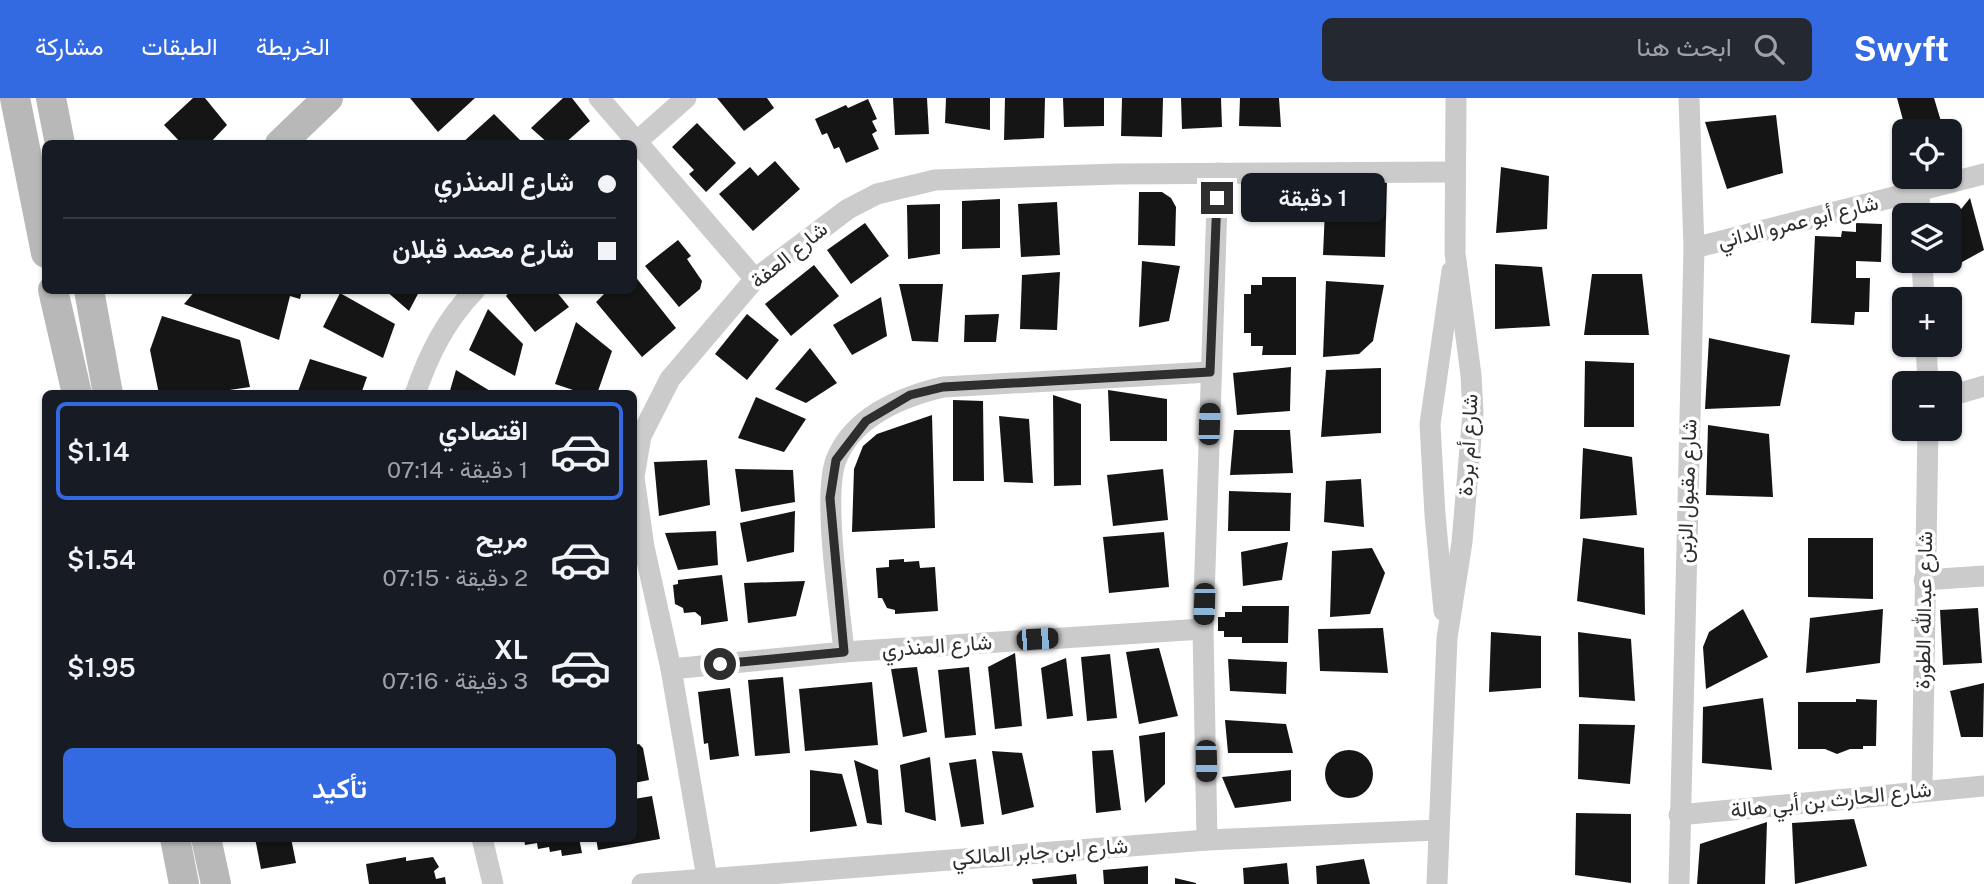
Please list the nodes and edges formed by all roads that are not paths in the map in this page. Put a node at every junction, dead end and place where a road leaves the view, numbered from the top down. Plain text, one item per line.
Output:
1 (15, 98) edge
2 (51, 98) edge
3 (328, 98) edge
4 (599, 98) edge
5 (687, 98) edge
6 (1456, 98) edge
7 (1689, 98) edge
8 (59, 140) edge
9 (283, 140) edge
10 (633, 140) edge
11 (637, 141) edge
12 (637, 145) edge
13 (1454, 172) junction
14 (1218, 173) junction
15 (1984, 174) edge
16 (1919, 192) junction
17 (1919, 203) edge
18 (42, 234) edge
19 (1694, 248) junction
20 (1455, 253) junction
21 (755, 279) junction
22 (54, 294) edge
23 (90, 294) edge
24 (470, 294) edge
25 (1210, 372) junction
26 (1984, 386) edge
27 (76, 390) edge
28 (107, 390) edge
29 (416, 390) edge
30 (1962, 392) edge
31 (1928, 441) edge
32 (637, 459) edge
33 (637, 498) edge
34 (1984, 576) edge
35 (1924, 580) junction
36 (1203, 629) junction
37 (1447, 638) junction
38 (844, 652) junction
39 (671, 669) junction
40 (1984, 786) edge
41 (1922, 790) junction
42 (1679, 815) junction
43 (1438, 830) junction
44 (1207, 840) junction
45 (176, 842) edge
46 (207, 842) edge
47 (483, 842) edge
48 (707, 878) junction
49 (184, 884) edge
50 (216, 884) edge
51 (493, 884) edge
52 (642, 884) edge
53 (1437, 884) edge
54 (1679, 884) edge

1 - 18 street
2 - 8 street
3 - 9 street
4 - 10 street
5 - 11 street
6 - 13 street, شارع أم بردة
7 - 19 street, شارع مقبول الزبن
12 - 21 street
13 - 14 street, شارع العفة
13 - 20 street, شارع أم بردة
14 - 21 street, شارع العفة
14 - 25 street
15 - 16 street, شارع أبو عمرو الداني
16 - 17 street
16 - 19 street, شارع أبو عمرو الداني
19 - 42 street, شارع مقبول الزبن
20 - 37 street, شارع أم بردة
20 - 37 street, شارع أم بردة
21 - 32 street, شارع العفة
22 - 27 street
23 - 28 street
24 - 29 street
25 - 36 street
25 - 38 street
26 - 30 street
31 - 35 street, شارع عبدالله الطورة
33 - 39 street, شارع العفة
34 - 35 street
35 - 41 street, شارع عبدالله الطورة
36 - 38 street, شارع المنذري
36 - 44 street
37 - 43 street, شارع أم بردة
38 - 39 street, شارع المنذري
39 - 48 street, شارع العفة
40 - 41 street, شارع الحارث بن أبي هالة
41 - 42 street, شارع الحارث بن أبي هالة
42 - 54 street, شارع مقبول الزبن
43 - 44 street, شارع ابن جابر المالكي
43 - 53 street, شارع أم بردة
44 - 48 street, شارع ابن جابر المالكي
45 - 49 street
46 - 50 street
47 - 51 street
48 - 52 street, شارع ابن جابر المالكي

